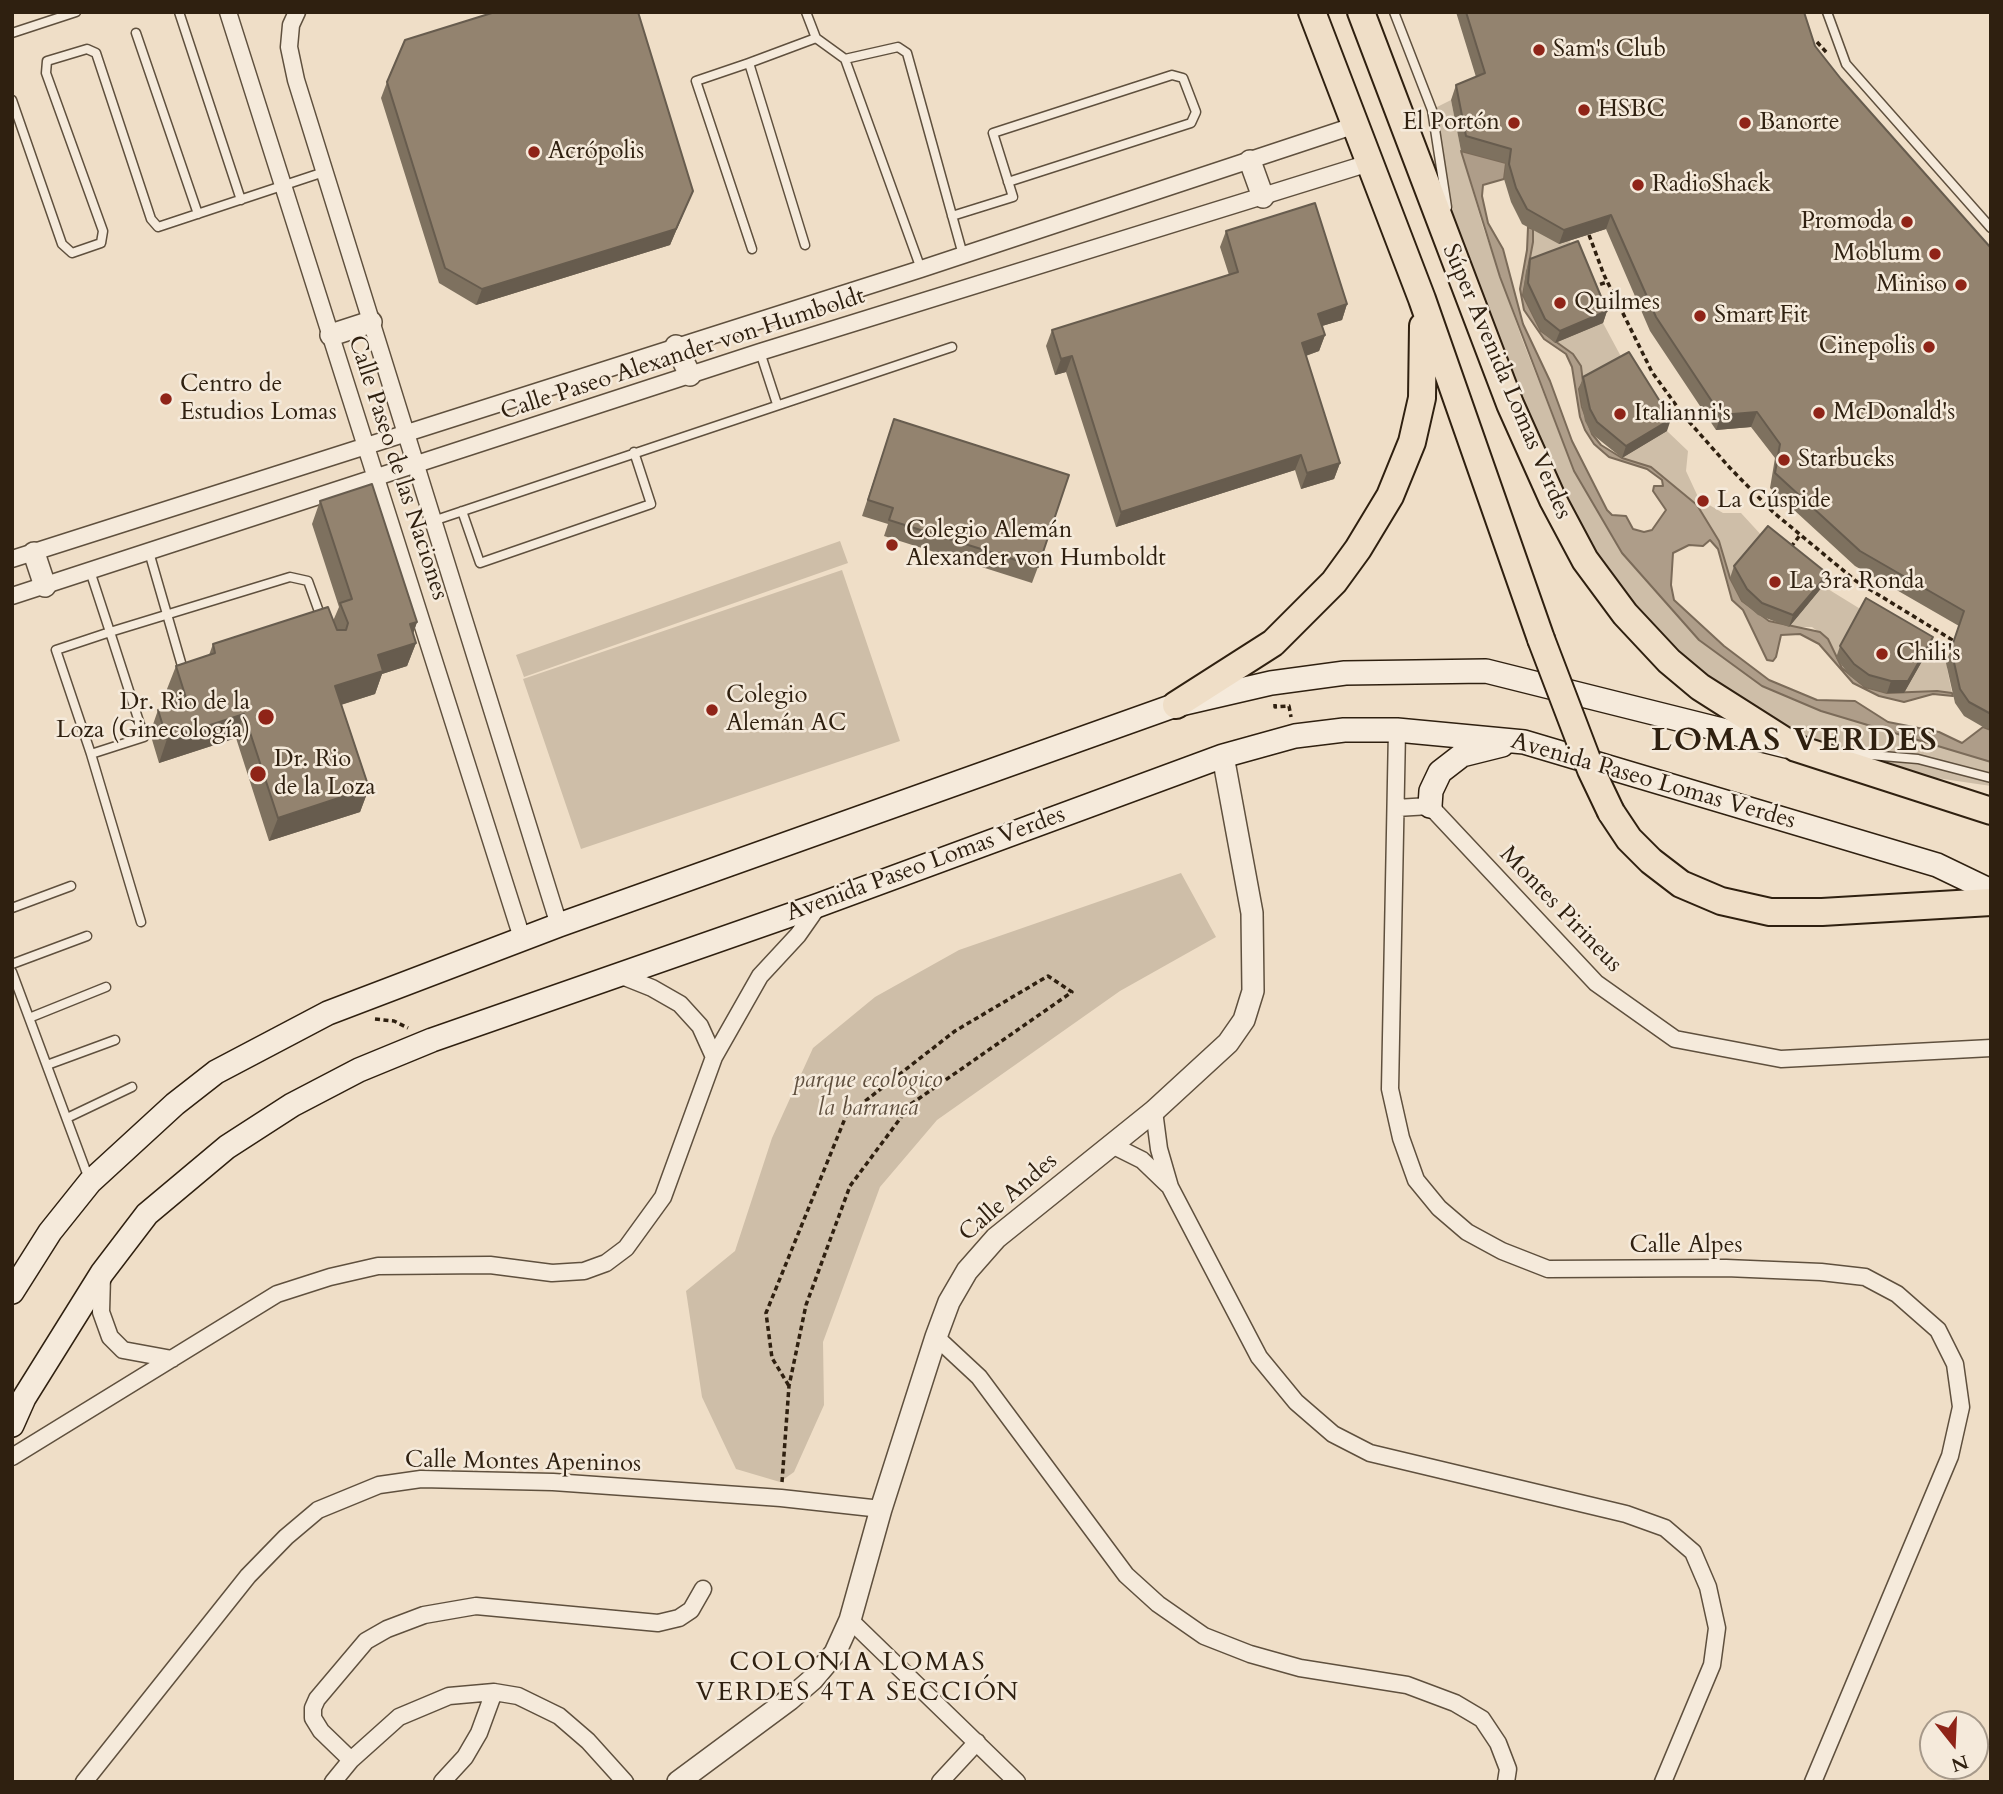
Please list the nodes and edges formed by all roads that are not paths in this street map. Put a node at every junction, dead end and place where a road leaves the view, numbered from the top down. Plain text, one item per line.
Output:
1 (76, 12) edge
2 (179, 12) edge
3 (228, 12) edge
4 (297, 12) edge
5 (806, 12) edge
6 (1312, 12) edge
7 (1361, 12) edge
8 (1394, 12) edge
9 (1827, 12) edge
10 (12, 33) edge
11 (136, 33) dead end
12 (816, 38) junction
13 (845, 59) junction
14 (750, 63) junction
15 (12, 100) edge
16 (1356, 125) junction
17 (1250, 161) junction
18 (1370, 163) junction
19 (324, 172) junction
20 (1008, 182) junction
21 (284, 186) junction
22 (1264, 197) junction
23 (241, 200) junction
24 (198, 214) junction
25 (952, 216) junction
26 (1991, 228) edge
27 (805, 245) dead end
28 (752, 248) dead end
29 (963, 255) junction
30 (1457, 265) junction
31 (921, 269) junction
32 (1422, 299) junction
33 (371, 322) junction
34 (331, 335) junction
35 (676, 346) junction
36 (952, 347) dead end
37 (760, 352) junction
38 (690, 375) junction
39 (777, 404) junction
40 (405, 435) junction
41 (366, 447) junction
42 (634, 452) junction
43 (415, 466) junction
44 (377, 478) junction
45 (462, 511) junction
46 (433, 521) junction
47 (149, 552) junction
48 (34, 553) junction
49 (12, 559) edge
50 (90, 571) junction
51 (45, 586) junction
52 (12, 596) edge
53 (168, 615) junction
54 (324, 627) edge
55 (110, 632) junction
56 (182, 666) edge
57 (1176, 705) junction
58 (1397, 730) junction
59 (1524, 742) junction
60 (1796, 748) junction
61 (91, 754) junction
62 (1223, 756) junction
63 (1991, 778) edge
64 (1430, 806) junction
65 (1396, 807) junction
66 (1991, 811) edge
67 (71, 886) dead end
68 (1991, 891) edge
69 (1991, 901) edge
70 (819, 905) junction
71 (12, 908) edge
72 (141, 922) dead end
73 (559, 925) junction
74 (87, 936) dead end
75 (522, 938) junction
76 (12, 964) edge
77 (12, 972) edge
78 (616, 974) junction
79 (106, 987) dead end
80 (29, 1017) junction
81 (115, 1040) dead end
82 (1991, 1048) edge
83 (714, 1057) junction
84 (47, 1065) junction
85 (132, 1087) dead end
86 (1154, 1111) junction
87 (66, 1118) junction
88 (1112, 1145) junction
89 (90, 1182) junction
90 (1170, 1186) junction
91 (102, 1273) junction
92 (12, 1292) edge
93 (936, 1337) junction
94 (172, 1359) junction
95 (12, 1425) edge
96 (12, 1457) edge
97 (881, 1509) junction
98 (703, 1589) dead end
99 (850, 1620) junction
100 (494, 1692) junction
101 (976, 1742) junction
102 (351, 1760) junction
103 (84, 1782) edge
104 (333, 1782) edge
105 (442, 1782) edge
106 (625, 1782) edge
107 (678, 1782) edge
108 (940, 1782) edge
109 (1017, 1782) edge
110 (1506, 1782) edge
111 (1663, 1782) edge
112 (1813, 1782) edge

1 - 10 lane
2 - 23 lane
3 - 21 street, Calle Paseo de las Naciones
4 - 19 street, Calle Paseo de las Naciones
5 - 12 lane
6 - 16 main road, Súper Avenida Lomas Verdes
7 - 30 main road, Súper Avenida Lomas Verdes
8 - 30 lane
9 - 26 lane
11 - 24 lane
12 - 13 lane
12 - 14 lane
13 - 25 lane
13 - 31 lane
14 - 27 lane
14 - 28 lane
15 - 24 lane
16 - 17 street, Calle Paseo Alexander von Humboldt
16 - 18 main road, Súper Avenida Lomas Verdes
17 - 22 street
17 - 29 street, Calle Paseo Alexander von Humboldt
18 - 22 street, Calle Paseo Alexander von Humboldt
18 - 32 main road, Súper Avenida Lomas Verdes
19 - 21 lane
19 - 33 street, Calle Paseo de las Naciones
20 - 20 lane
20 - 25 lane
21 - 23 lane
21 - 34 street, Calle Paseo de las Naciones
22 - 37 street, Calle Paseo Alexander von Humboldt
23 - 24 lane
25 - 29 lane
29 - 31 street, Calle Paseo Alexander von Humboldt
30 - 60 main road, Súper Avenida Lomas Verdes
31 - 35 street, Calle Paseo Alexander von Humboldt
32 - 57 main road
32 - 69 main road, Súper Avenida Lomas Verdes, bridge
33 - 34 street
33 - 40 street, Calle Paseo de las Naciones
34 - 41 street, Calle Paseo de las Naciones
35 - 38 street
35 - 40 street, Calle Paseo Alexander von Humboldt
36 - 39 lane
37 - 38 street, Calle Paseo Alexander von Humboldt
37 - 39 lane
38 - 43 street, Calle Paseo Alexander von Humboldt
39 - 42 lane
40 - 41 street, Calle Paseo Alexander von Humboldt
40 - 43 street, Calle Paseo de las Naciones
41 - 44 street, Calle Paseo de las Naciones
41 - 48 street, Calle Paseo Alexander von Humboldt
42 - 45 lane
42 - 45 lane
43 - 44 street, Calle Paseo Alexander von Humboldt
43 - 46 street, Calle Paseo de las Naciones
44 - 47 street, Calle Paseo Alexander von Humboldt
44 - 75 street, Calle Paseo de las Naciones
45 - 46 lane
46 - 73 street, Calle Paseo de las Naciones
47 - 50 street, Calle Paseo Alexander von Humboldt
47 - 53 lane
48 - 49 street, Calle Paseo Alexander von Humboldt
48 - 51 street
50 - 51 street, Calle Paseo Alexander von Humboldt
50 - 55 lane
51 - 52 street, Calle Paseo Alexander von Humboldt
53 - 54 lane
53 - 55 lane
53 - 56 lane
55 - 61 lane
55 - 61 lane
57 - 60 main road
57 - 73 main road
58 - 59 main road, Avenida Paseo Lomas Verdes
58 - 62 main road, Avenida Paseo Lomas Verdes
58 - 65 street, Calle Alpes
59 - 64 main road
59 - 68 main road, Avenida Paseo Lomas Verdes
60 - 63 lane
60 - 66 main road
61 - 72 lane
62 - 70 main road, Avenida Paseo Lomas Verdes
62 - 86 street, Calle Andes
64 - 65 street
64 - 82 street, Montes Pirineus
65 - 112 street, Calle Alpes
67 - 71 lane
70 - 78 main road, Avenida Paseo Lomas Verdes
70 - 83 street
73 - 75 main road
74 - 76 lane
75 - 89 main road
77 - 80 lane
78 - 83 street
78 - 91 main road, Avenida Paseo Lomas Verdes
79 - 80 lane
80 - 84 lane
81 - 84 lane
83 - 94 street
84 - 87 lane
85 - 87 lane
86 - 88 street, Calle Andes
86 - 90 street
87 - 89 lane
88 - 90 street
88 - 93 street, Calle Andes
89 - 92 main road
90 - 111 street
91 - 94 street
91 - 95 main road, Avenida Paseo Lomas Verdes
93 - 97 street, Calle Andes
93 - 110 street
94 - 96 street
97 - 99 street, Calle Andes
97 - 103 street, Calle Montes Apeninos
98 - 102 street
99 - 101 street
99 - 107 street, Calle Andes
100 - 102 street
100 - 105 street
100 - 106 street
101 - 108 street
101 - 109 street
102 - 104 street

